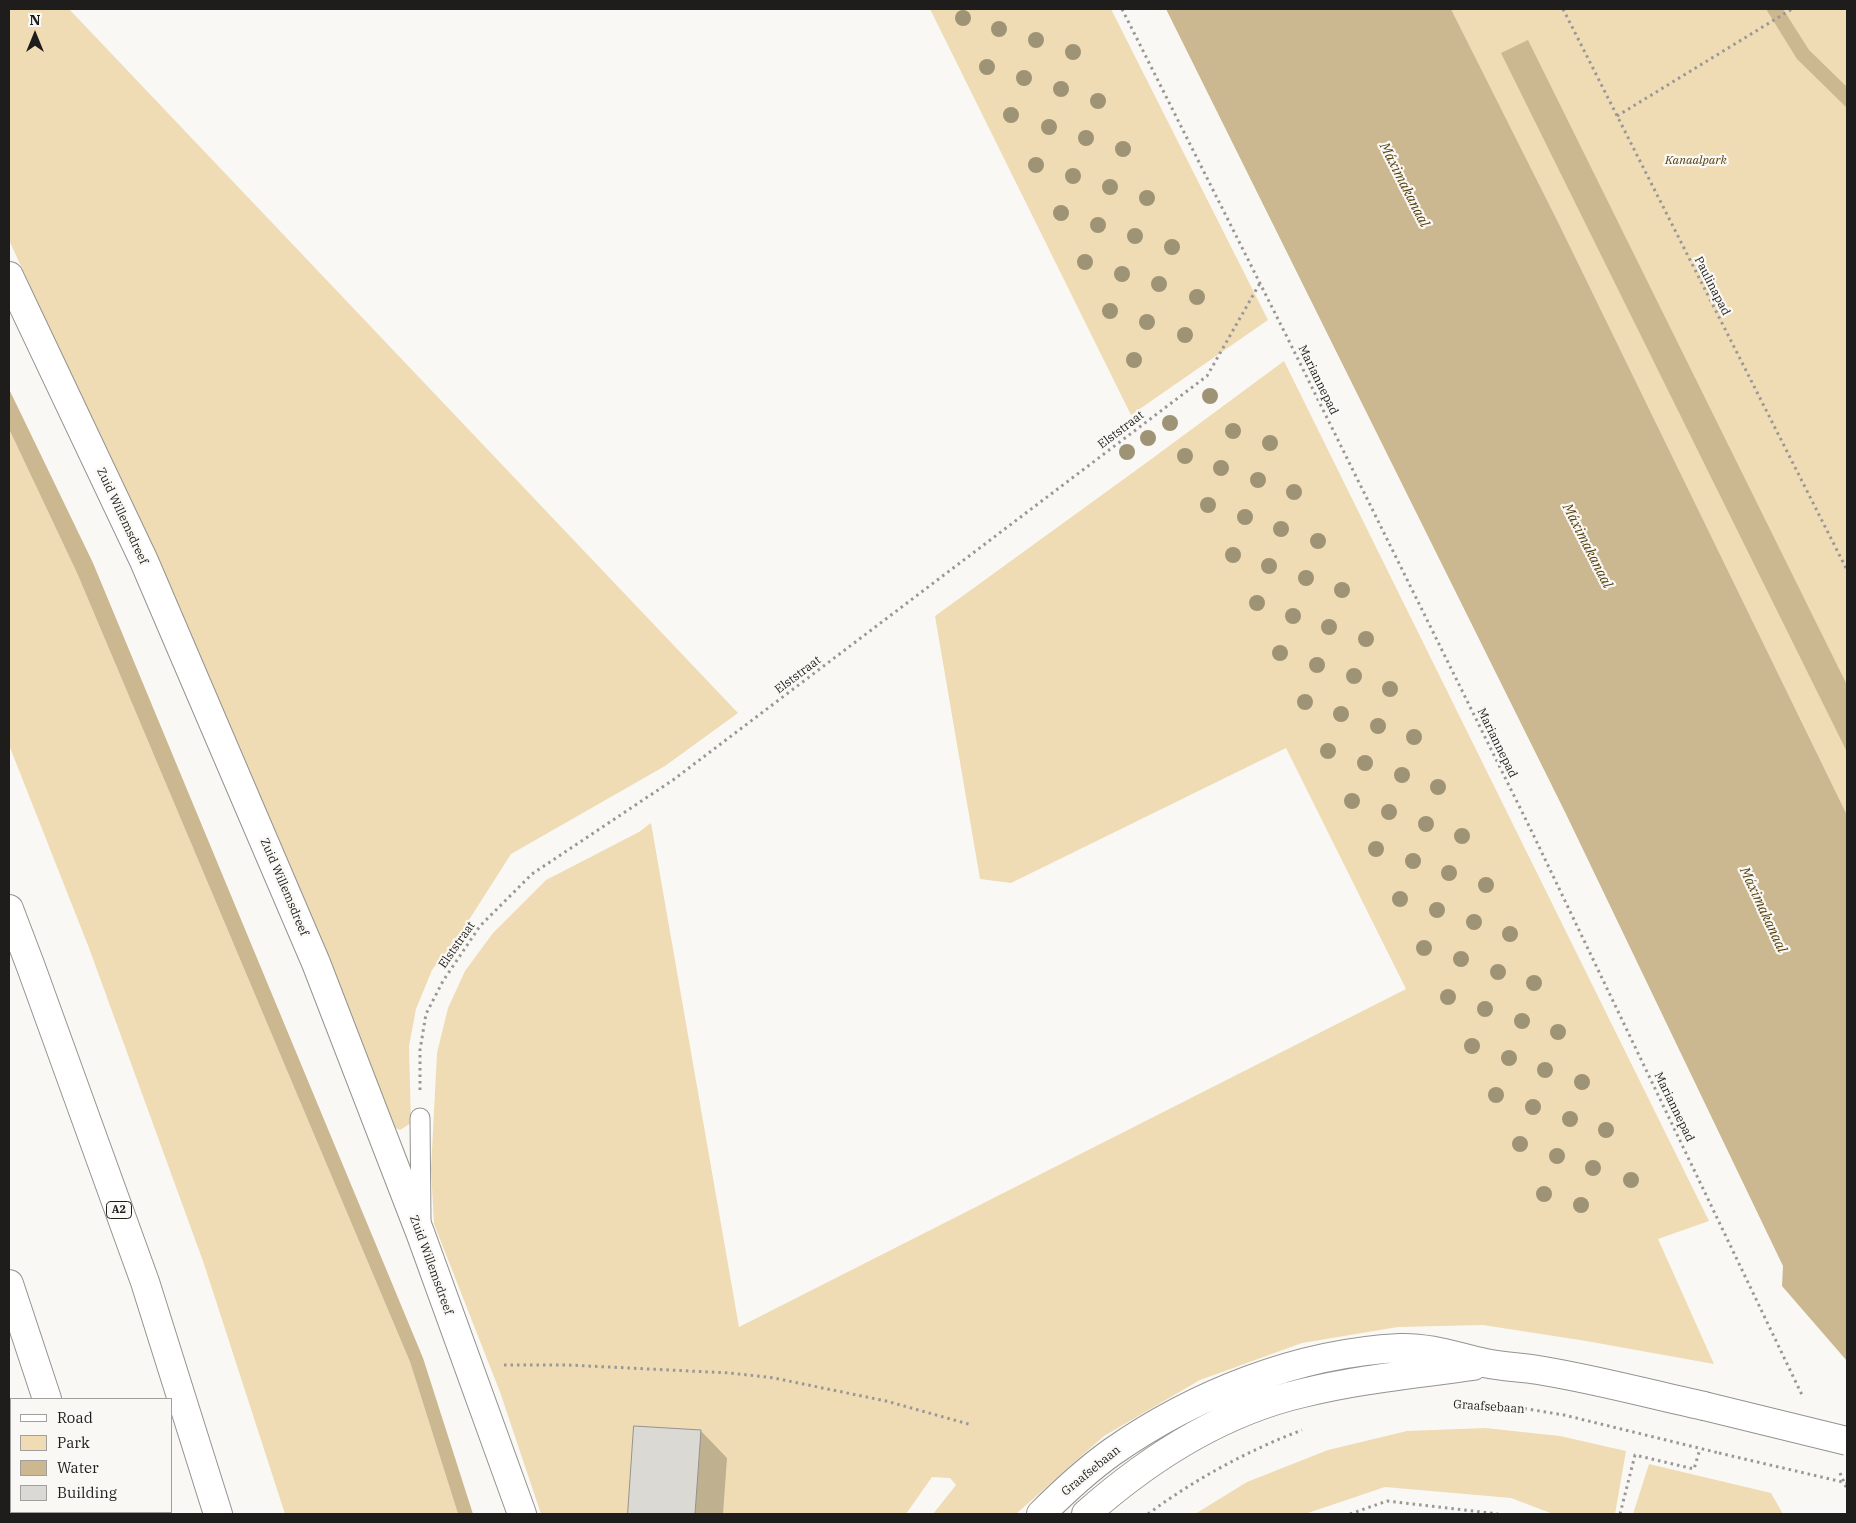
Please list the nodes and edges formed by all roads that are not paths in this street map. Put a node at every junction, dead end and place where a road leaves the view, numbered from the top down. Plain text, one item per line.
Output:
1 (9, 276) edge
2 (9, 909) edge
3 (420, 1118) road end
4 (421, 1234) junction
5 (9, 1284) edge
6 (1486, 1364) junction
7 (47, 1398) edge
8 (1847, 1441) edge
9 (218, 1514) edge
10 (522, 1514) edge
11 (1041, 1514) edge
12 (1086, 1514) edge

1 - 4 main road, Zuid Willemsdreef
2 - 9 main road, A2
3 - 4 lane
4 - 10 main road, Zuid Willemsdreef
5 - 7 main road
6 - 8 main road, Graafsebaan, bridge
6 - 11 main road, Graafsebaan
6 - 12 main road, Graafsebaan

